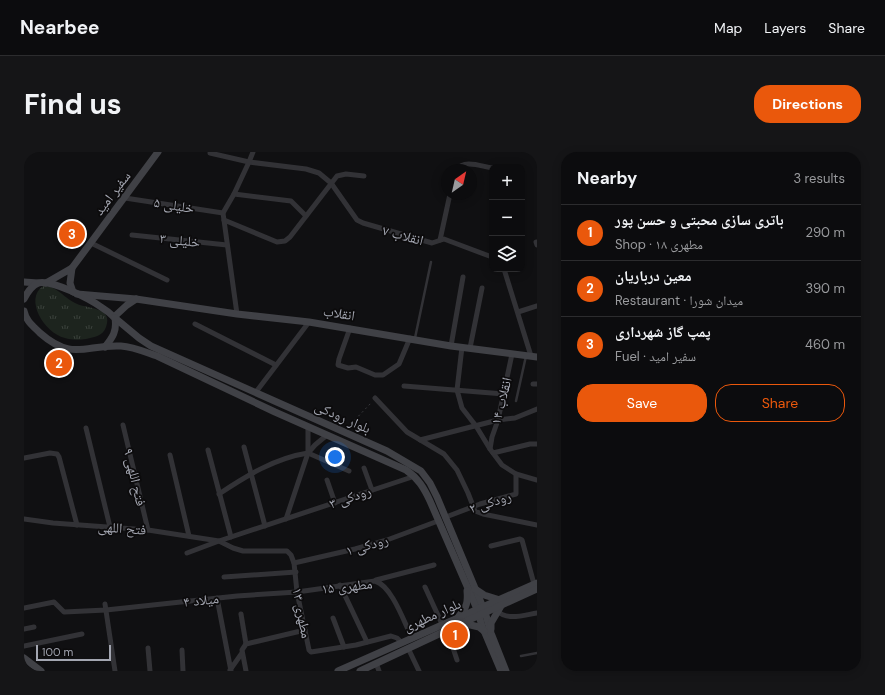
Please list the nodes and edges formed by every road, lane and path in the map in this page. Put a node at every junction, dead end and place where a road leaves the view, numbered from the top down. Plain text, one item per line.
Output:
1 (158, 152) edge
2 (253, 152) edge
3 (533, 152) edge
4 (210, 153) edge
5 (537, 154) edge
6 (250, 162) junction
7 (477, 166) edge
8 (489, 168) edge
9 (364, 176) dead end
10 (330, 183) junction
11 (234, 194) junction
12 (125, 198) junction
13 (449, 200) edge
14 (223, 213) junction
15 (306, 216) junction
16 (224, 220) junction
17 (132, 235) dead end
18 (440, 240) junction
19 (91, 243) junction
20 (227, 245) junction
21 (489, 256) edge
22 (431, 262) dead end
23 (72, 268) junction
24 (505, 272) edge
25 (464, 277) dead end
26 (167, 280) dead end
27 (24, 282) edge
28 (42, 283) junction
29 (482, 288) dead end
30 (75, 293) junction
31 (24, 299) edge
32 (136, 299) junction
33 (537, 306) edge
34 (518, 312) junction
35 (237, 314) junction
36 (24, 315) edge
37 (115, 318) junction
38 (309, 322) junction
39 (195, 324) dead end
40 (350, 328) junction
41 (139, 338) junction
42 (413, 338) junction
43 (105, 346) junction
44 (451, 346) junction
45 (462, 347) junction
46 (470, 348) junction
47 (138, 349) junction
48 (512, 354) junction
49 (531, 356) edge
50 (276, 365) junction
51 (404, 386) dead end
52 (457, 390) junction
53 (256, 392) junction
54 (504, 394) junction
55 (375, 398) joint
56 (516, 401) dead end
57 (537, 410) edge
58 (498, 420) junction
59 (123, 424) dead end
60 (476, 426) junction
61 (308, 427) junction
62 (86, 428) dead end
63 (344, 431) junction
64 (327, 435) junction
65 (420, 440) junction
66 (537, 444) edge
67 (244, 447) dead end
68 (208, 450) dead end
69 (491, 451) junction
70 (308, 453) junction
71 (170, 455) dead end
72 (24, 458) edge
73 (364, 468) dead end
74 (349, 471) dead end
75 (251, 473) junction
76 (516, 474) junction
77 (415, 476) junction
78 (327, 480) dead end
79 (537, 480) edge
80 (372, 490) junction
81 (219, 494) junction
82 (335, 503) junction
83 (473, 506) junction
84 (446, 517) junction
85 (24, 518) edge
86 (286, 519) junction
87 (438, 521) junction
88 (77, 525) junction
89 (537, 525) edge
90 (266, 526) junction
91 (110, 527) junction
92 (148, 530) junction
93 (189, 536) junction
94 (230, 537) junction
95 (219, 541) junction
96 (492, 546) dead end
97 (187, 554) dead end
98 (294, 563) junction
99 (434, 565) dead end
100 (296, 572) junction
101 (224, 576) dead end
102 (375, 581) junction
103 (340, 585) junction
104 (536, 585) edge
105 (425, 587) dead end
106 (470, 587) junction
107 (297, 592) junction
108 (217, 598) junction
109 (502, 603) junction
110 (105, 604) dead end
111 (24, 608) edge
112 (106, 610) junction
113 (481, 611) junction
114 (537, 613) edge
115 (241, 614) dead end
116 (333, 618) dead end
117 (458, 621) junction
118 (34, 627) dead end
119 (445, 627) junction
120 (24, 629) edge
121 (305, 630) junction
122 (488, 632) junction
123 (82, 634) dead end
124 (412, 638) junction
125 (367, 642) junction
126 (402, 642) junction
127 (245, 645) junction
128 (24, 646) edge
129 (344, 647) junction
130 (148, 648) dead end
131 (408, 648) junction
132 (182, 650) dead end
133 (242, 653) junction
134 (537, 653) edge
135 (521, 656) dead end
136 (24, 658) edge
137 (458, 660) dead end
138 (27, 664) edge
139 (376, 664) junction
140 (41, 671) edge
141 (115, 671) edge
142 (150, 671) edge
143 (183, 671) edge
144 (230, 671) edge
145 (246, 671) edge
146 (338, 671) edge
147 (360, 671) edge
148 (379, 671) edge
149 (419, 671) edge
150 (501, 671) edge
151 (506, 671) edge

1 - 12 main road, سفیر امید
2 - 6 street
3 - 5 street
4 - 6 street, انقلاب ۷
6 - 10 street, انقلاب ۷
6 - 11 street
7 - 8 street
9 - 10 street
10 - 15 street
10 - 18 street, انقلاب ۷
11 - 14 street
11 - 15 street
12 - 14 street, خلیلی ۵
12 - 19 main road, سفیر امید
13 - 18 street
14 - 16 street
15 - 16 street
16 - 20 street
17 - 20 street, خلیلی ۳
18 - 21 street, انقلاب ۷
19 - 23 main road, سفیر امید
19 - 26 street
20 - 35 street
22 - 42 lane
23 - 28 main road, سفیر امید
23 - 30 main road
24 - 34 street
25 - 44 street
27 - 28 main road
28 - 30 main road
28 - 31 main road, سفیر امید
29 - 46 street
30 - 32 main road, انقلاب
30 - 37 main road, بلوار رودکی
32 - 35 main road, انقلاب
32 - 37 main road
33 - 34 street
34 - 49 street
35 - 38 main road, انقلاب
36 - 43 main road, بلوار رودکی
37 - 41 main road, بلوار رودکی
37 - 43 main road
38 - 40 main road, انقلاب
38 - 50 street
39 - 50 street
40 - 42 main road, انقلاب
40 - 42 street
41 - 47 main road
41 - 53 main road, بلوار رودکی
42 - 44 main road, انقلاب
43 - 47 main road, بلوار رودکی
44 - 45 main road, انقلاب
45 - 46 main road, انقلاب
45 - 52 street
46 - 48 main road, انقلاب
47 - 61 main road, بلوار رودکی
48 - 49 main road, انقلاب
48 - 54 street, انقلاب ۱۴
49 - 56 lane
50 - 53 street
51 - 52 street
52 - 54 street
52 - 60 street
53 - 63 main road, بلوار رودکی
54 - 58 street, انقلاب ۱۴
55 - 63 path
55 - 65 street
57 - 58 street
58 - 60 street
58 - 69 street, انقلاب ۱۴
59 - 92 street, فتح اللهی ۹
60 - 65 street
60 - 69 street
61 - 64 main road, بلوار رودکی
61 - 70 street
62 - 91 street
63 - 84 main road, بلوار رودکی
64 - 70 street
64 - 77 main road, بلوار رودکی
65 - 83 street
66 - 69 street
67 - 75 street
68 - 81 street
69 - 76 street
70 - 74 street
70 - 75 street
70 - 86 street
71 - 93 street
72 - 88 street
73 - 80 street
75 - 81 street
75 - 90 street
76 - 79 street
76 - 83 street, رودکی ۲
77 - 80 street, رودکی ۳
77 - 87 main road, بلوار رودکی
78 - 82 street
80 - 82 street, رودکی ۳
81 - 94 street
82 - 86 street, رودکی ۳
83 - 84 street, رودکی ۲
83 - 89 street
84 - 106 main road, بلوار رودکی
85 - 88 street, فتح اللهی
86 - 90 street, فتح اللهی
87 - 98 street, رودکی ۱
87 - 106 main road, بلوار رودکی
88 - 91 street, فتح اللهی
90 - 94 street, فتح اللهی
91 - 92 street, فتح اللهی
92 - 93 street, فتح اللهی
93 - 95 street, فتح اللهی
94 - 95 street, فتح اللهی
95 - 97 street, فتح اللهی
95 - 98 street
96 - 104 street
98 - 100 street, مطهری ۱۳
99 - 102 street
100 - 101 street
100 - 107 street, مطهری ۱۳
102 - 103 street, مطهری ۱۵
102 - 124 street, مطهری ۱۵
103 - 107 street, مطهری ۱۵
103 - 125 street
104 - 109 main road, بلوار مطهری
105 - 119 street
106 - 109 main road
106 - 113 main road, بلوار رودکی
106 - 117 main road
107 - 108 street, میلاد ۴
107 - 121 street, مطهری ۱۳
108 - 112 street, میلاد ۴
108 - 144 street
109 - 113 main road, بلوار مطهری
109 - 114 street
109 - 122 main road
110 - 112 street
111 - 112 street, میلاد ۴
112 - 141 street
113 - 117 main road, بلوار مطهری
113 - 122 main road, بلوار رودکی
115 - 127 street
116 - 129 street
117 - 119 main road, بلوار مطهری
117 - 122 main road
118 - 120 street
119 - 124 main road, بلوار مطهری
119 - 131 main road, بلوار مطهری
119 - 137 street
121 - 127 street
121 - 129 street, مطهری ۱۳
122 - 150 main road
122 - 151 main road
123 - 128 street
124 - 126 main road, بلوار مطهری
125 - 126 street, مطهری ۱۳
125 - 129 street, مطهری ۱۳
126 - 146 main road, بلوار مطهری
127 - 133 street
130 - 142 street
131 - 139 main road, بلوار مطهری
131 - 149 street
132 - 143 street
133 - 144 street
133 - 145 street
134 - 135 lane
136 - 138 main road
138 - 140 main road
139 - 147 main road, بلوار مطهری
139 - 148 street

